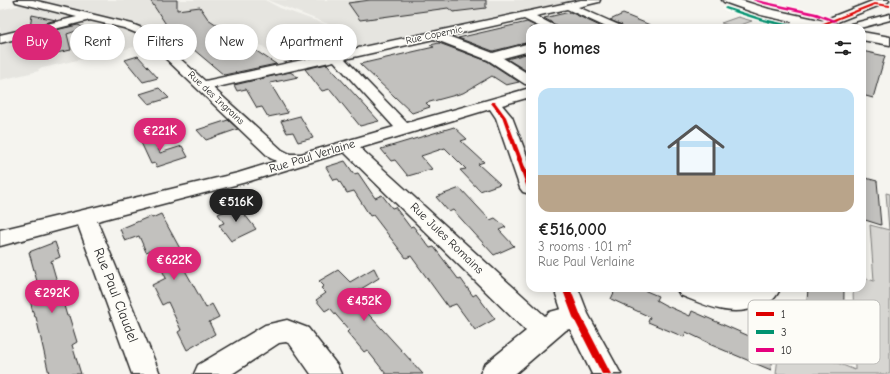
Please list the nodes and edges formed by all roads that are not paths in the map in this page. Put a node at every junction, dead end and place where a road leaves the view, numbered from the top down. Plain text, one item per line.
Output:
1 (20, 0) edge
2 (596, 0) edge
3 (728, 0) edge
4 (881, 2) edge
5 (568, 6) junction
6 (525, 15) junction
7 (90, 17) junction
8 (890, 17) edge
9 (542, 24) edge
10 (608, 24) edge
11 (798, 24) edge
12 (832, 24) edge
13 (866, 28) edge
14 (866, 33) edge
15 (435, 35) junction
16 (0, 39) edge
17 (866, 41) edge
18 (890, 41) edge
19 (890, 45) edge
20 (526, 47) edge
21 (357, 52) edge
22 (492, 57) junction
23 (318, 60) edge
24 (340, 60) edge
25 (526, 78) edge
26 (202, 86) junction
27 (526, 93) edge
28 (493, 103) junction
29 (404, 129) junction
30 (346, 146) junction
31 (299, 159) junction
32 (526, 177) edge
33 (86, 217) junction
34 (0, 238) edge
35 (568, 292) edge
36 (698, 292) edge
37 (766, 292) edge
38 (751, 300) edge
39 (748, 301) edge
40 (577, 317) junction
41 (545, 333) junction
42 (146, 374) edge
43 (208, 374) edge
44 (327, 374) edge
45 (494, 374) edge
46 (607, 374) edge

1 - 7 street, Rue des Ingrains
2 - 5 street, Rue Copernic
3 - 11 street
4 - 12 street
5 - 6 street, Rue Copernic
5 - 10 street
6 - 9 street
6 - 15 street, Rue Copernic
7 - 16 street
7 - 26 street, Rue des Ingrains
8 - 13 street
14 - 18 street
15 - 21 street, Rue Copernic
15 - 22 street
17 - 19 street
20 - 22 street
22 - 25 street
23 - 26 street, Rue Copernic
24 - 29 street
26 - 31 street, Rue des Ingrains
27 - 28 street, Rue Paul Verlaine
28 - 29 street, Rue Paul Verlaine
28 - 32 street
29 - 30 street, Rue Paul Verlaine
30 - 31 street, Rue Paul Verlaine
30 - 41 street, Rue Jules Romains
31 - 33 street, Rue Paul Verlaine
33 - 34 street, Rue Paul Verlaine
33 - 42 street, Rue Paul Claudel
35 - 40 street
36 - 39 street
37 - 38 street
40 - 41 street
40 - 46 street
41 - 45 street
43 - 44 street

